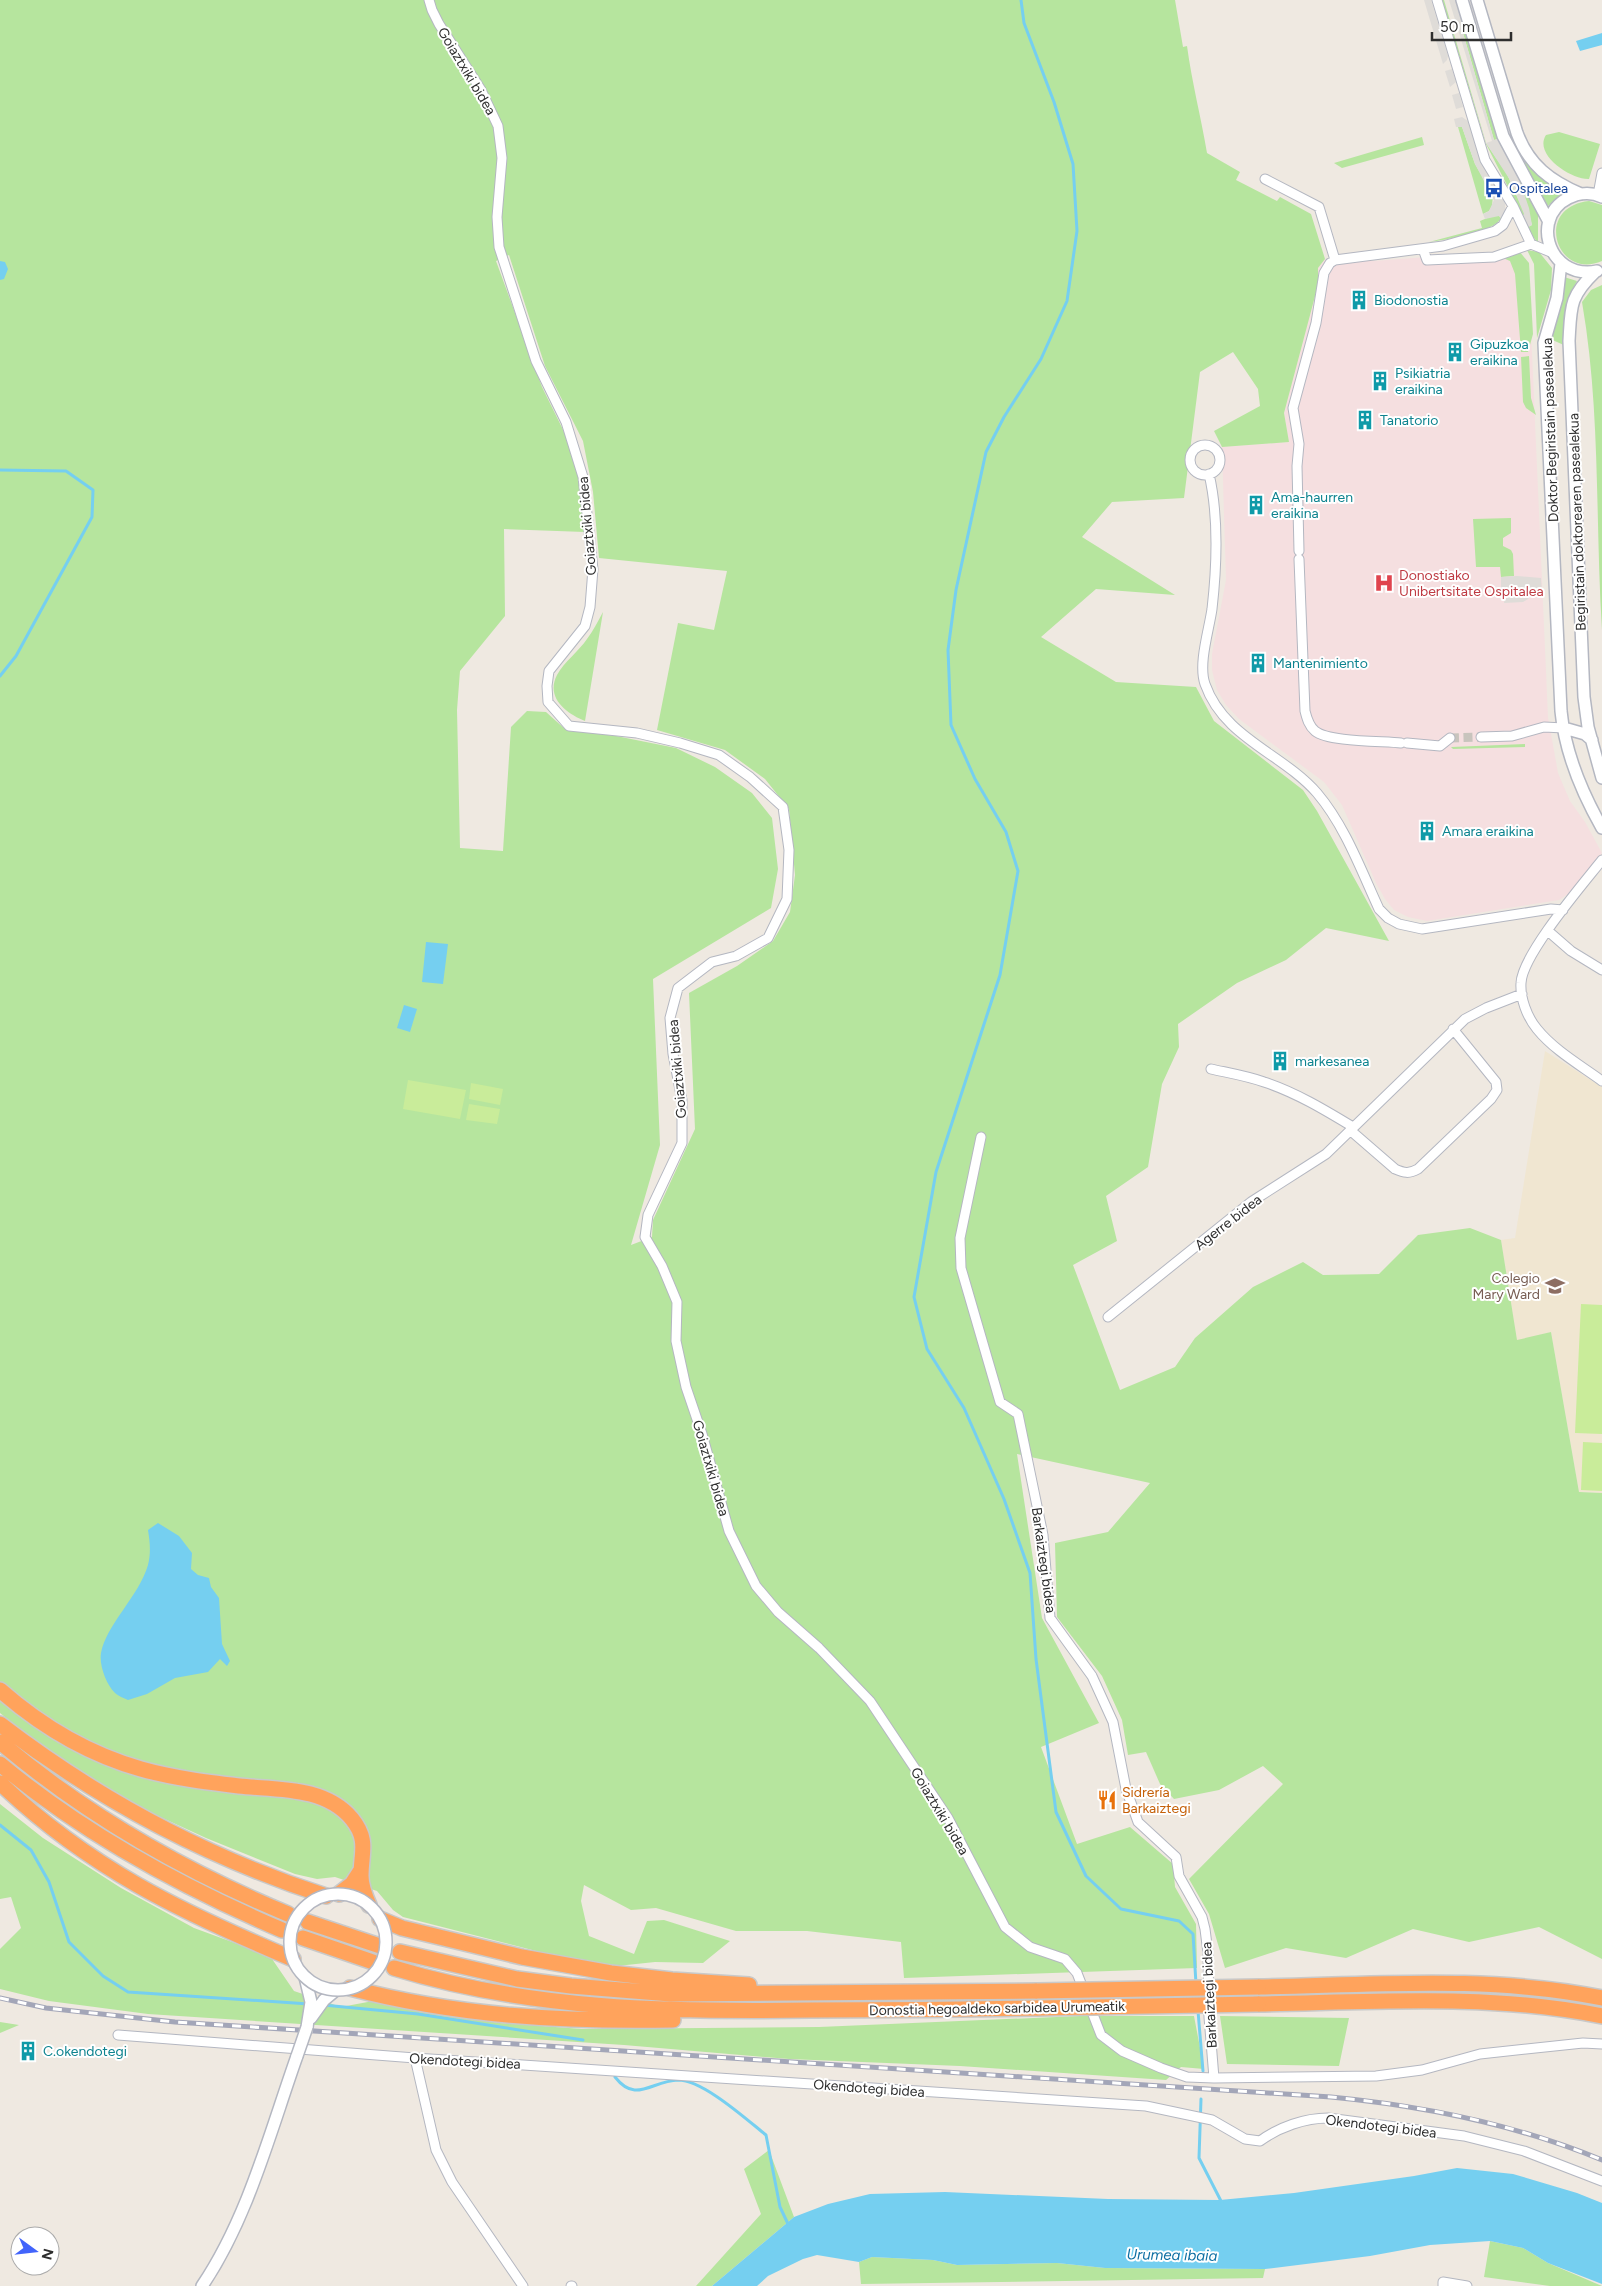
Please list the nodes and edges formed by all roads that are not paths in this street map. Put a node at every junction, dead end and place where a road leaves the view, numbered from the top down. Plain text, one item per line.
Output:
1 (430, 0) edge
2 (1437, 0) edge
3 (1462, 0) edge
4 (1477, 0) edge
5 (1602, 173) edge
6 (1265, 180) dead end
7 (1581, 194) junction
8 (1600, 196) edge
9 (1513, 206) junction
10 (1549, 222) junction
11 (1531, 244) junction
12 (1423, 249) junction
13 (1553, 253) junction
14 (1335, 260) junction
15 (1561, 263) junction
16 (1599, 271) edge
17 (1209, 474) dead end
18 (1554, 569) joint
19 (1564, 728) junction
20 (1481, 737) tunnel mouth
21 (1450, 738) tunnel mouth
22 (1592, 740) junction
23 (1602, 778) edge
24 (1585, 797) junction
25 (1602, 817) edge
26 (1602, 828) edge
27 (1602, 860) edge
28 (1563, 910) junction
29 (1548, 931) junction
30 (1602, 970) edge
31 (1522, 994) junction
32 (1454, 1029) junction
33 (1212, 1069) dead end
34 (1602, 1081) edge
35 (1352, 1129) junction
36 (981, 1136) dead end
37 (1108, 1317) dead end
38 (0, 1690) edge
39 (0, 1724) edge
40 (0, 1742) edge
41 (0, 1764) edge
42 (0, 1783) edge
43 (361, 1870) junction
44 (332, 1895) junction
45 (369, 1906) junction
46 (288, 1914) tunnel mouth
47 (380, 1919) junction
48 (308, 1922) tunnel mouth
49 (282, 1930) tunnel mouth
50 (303, 1938) tunnel mouth
51 (380, 1946) dead end
52 (400, 1952) dead end
53 (293, 1959) junction
54 (373, 1962) dead end
55 (394, 1968) dead end
56 (305, 1977) junction
57 (343, 1989) junction
58 (776, 1993) junction
59 (1602, 1998) edge
60 (734, 2011) junction
61 (1602, 2016) edge
62 (307, 2027) junction
63 (118, 2035) dead end
64 (1602, 2044) edge
65 (415, 2058) junction
66 (1214, 2078) junction
67 (1602, 2181) edge
68 (1443, 2284) edge
69 (202, 2286) edge
70 (523, 2286) edge
71 (1467, 2286) edge

1 - 66 street, Goiaztxiki bidea
2 - 9 street
3 - 10 main road
4 - 7 main road
5 - 8 street
6 - 14 street
7 - 8 main road
7 - 10 main road
9 - 11 street
9 - 12 street
10 - 13 main road
11 - 12 street
11 - 13 street
12 - 14 street
13 - 15 main road
14 - 21 street
15 - 16 main road
15 - 18 main road, Doktor Begiristain pasealekua
16 - 22 main road, Begiristain doktorearen pasealekua
17 - 28 street
18 - 19 main road, Begiristain doktorearen pasealekua
19 - 20 street
19 - 22 main road
19 - 24 main road, Begiristain doktorearen pasealekua
22 - 23 main road, Begiristain doktorearen pasealekua
24 - 25 main road, Begiristain doktorearen pasealekua
24 - 26 main road, Begiristain doktorearen pasealekua
27 - 28 street
28 - 29 street
29 - 30 street
29 - 31 street
31 - 32 street, Agerre bidea
31 - 34 street
32 - 35 street, Agerre bidea
32 - 35 street
33 - 35 street
35 - 37 street, Agerre bidea
36 - 66 street, Barkaiztegi bidea
38 - 43 highway
39 - 44 highway
40 - 46 highway
41 - 49 highway
42 - 53 highway
43 - 44 highway
43 - 45 highway
44 - 45 main road, bridge
44 - 53 main road, bridge
45 - 47 main road, bridge
47 - 57 main road, bridge
47 - 58 highway
48 - 51 highway
50 - 54 highway
52 - 58 highway, Donostia hegoaldeko sarbidea Urumeatik
53 - 56 main road, bridge
55 - 60 highway, Donostia hegoaldeko sarbidea Urumeatik
56 - 57 main road, bridge
56 - 62 main road
57 - 60 highway
57 - 62 main road
58 - 59 highway, Donostia hegoaldeko sarbidea Urumeatik, bridge
60 - 61 highway, Donostia hegoaldeko sarbidea Urumeatik, bridge
62 - 69 main road, bridge
63 - 65 street, Okendotegi bidea
64 - 66 street
65 - 67 street, Okendotegi bidea
65 - 70 street
68 - 71 street

